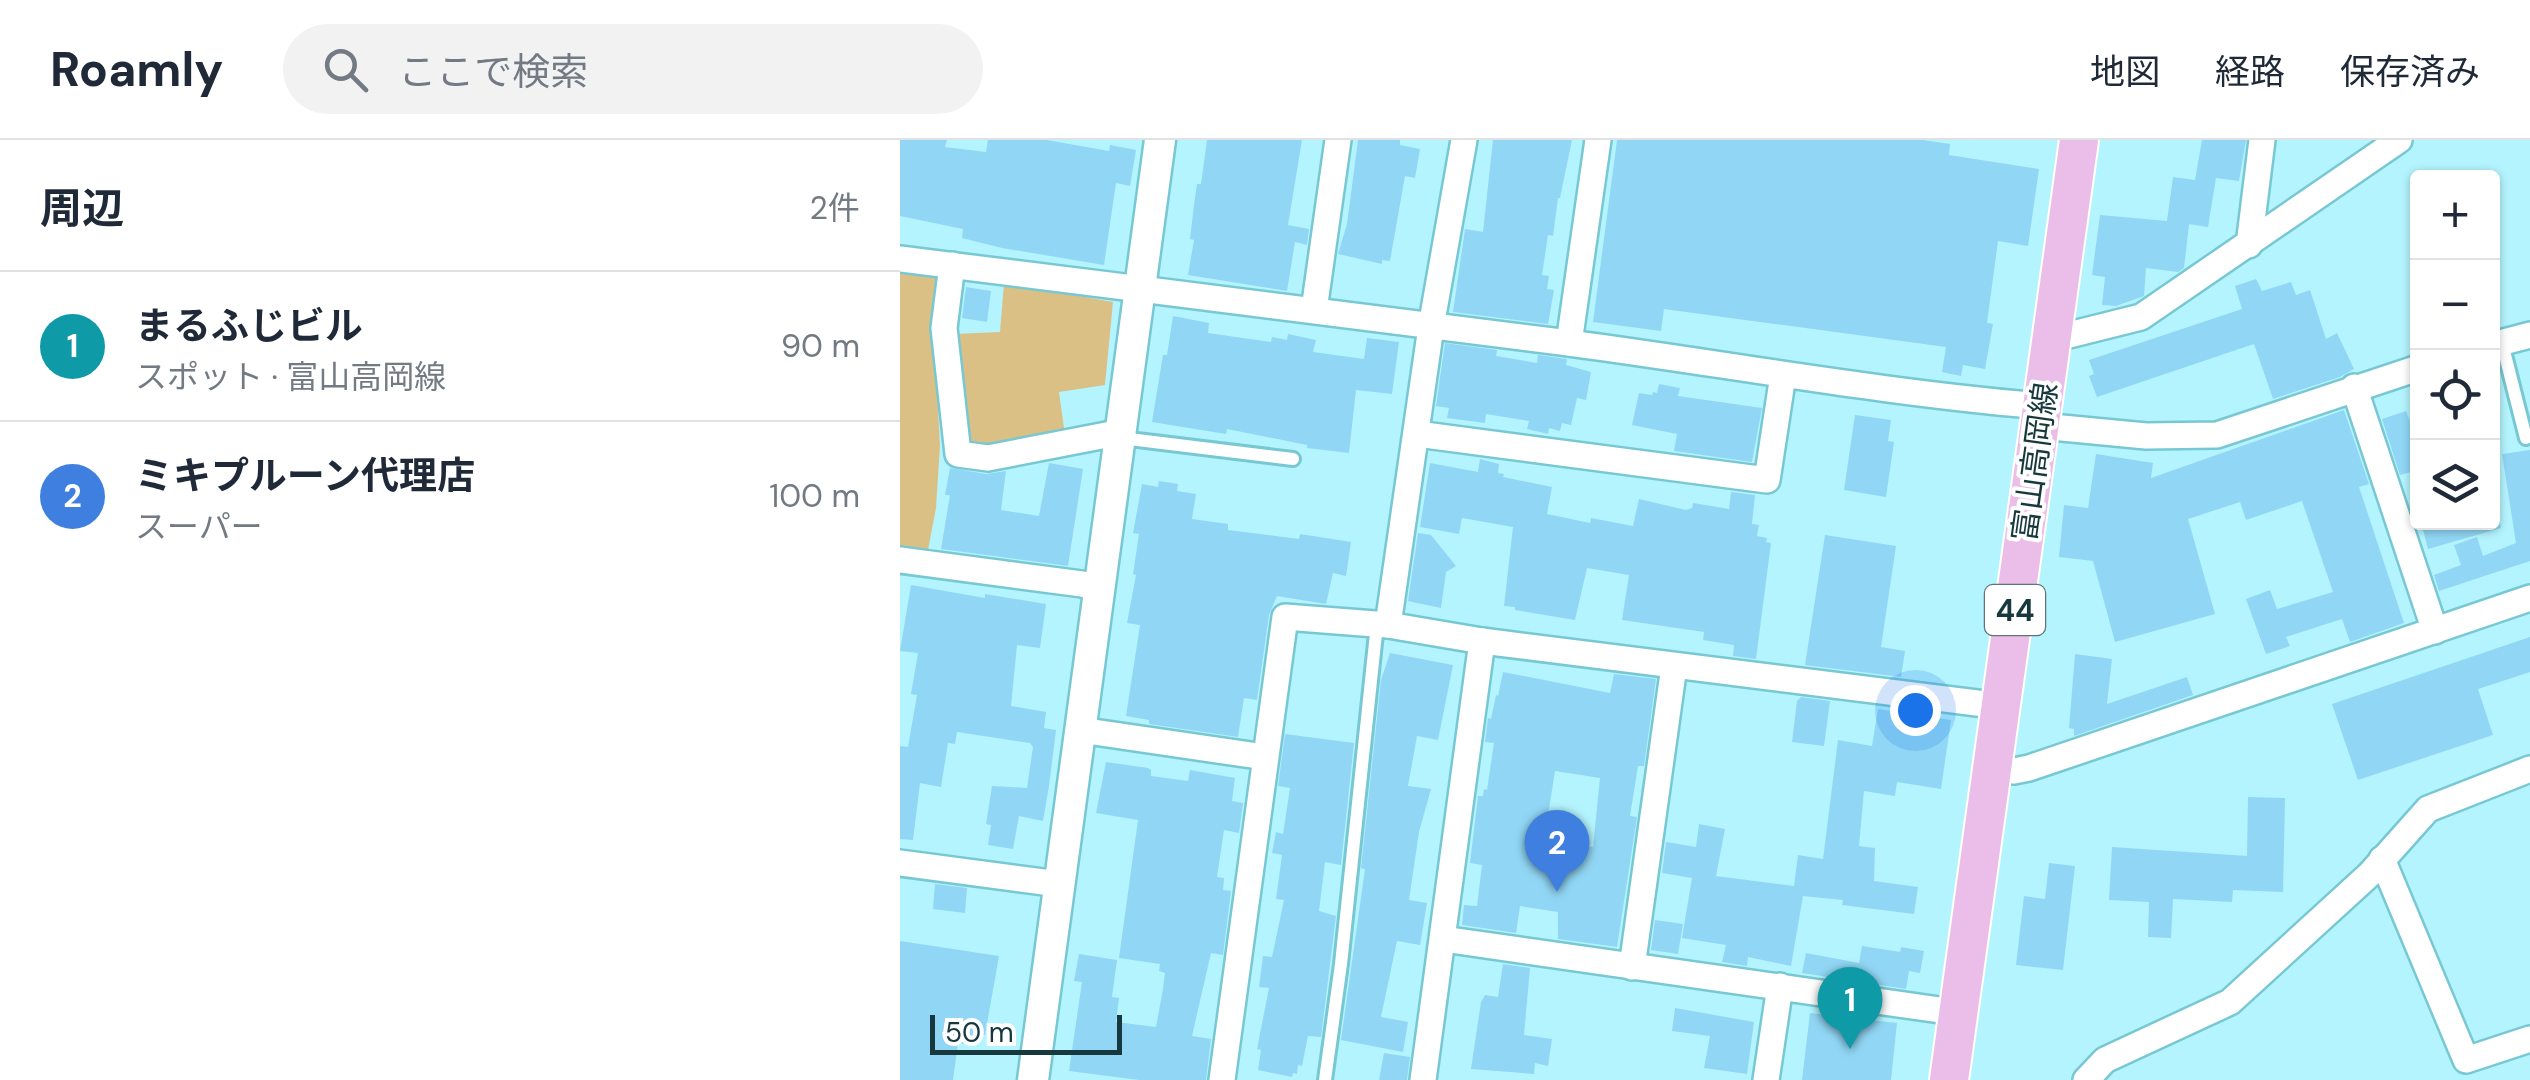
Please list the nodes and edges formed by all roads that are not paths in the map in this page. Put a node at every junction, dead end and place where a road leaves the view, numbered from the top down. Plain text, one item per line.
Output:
1 (1160, 140) edge
2 (1338, 140) edge
3 (1464, 140) edge
4 (1598, 140) edge
5 (2079, 140) edge
6 (2262, 140) edge
7 (2399, 140) edge
8 (2248, 244) junction
9 (900, 258) edge
10 (952, 265) junction
11 (1138, 291) junction
12 (1314, 310) junction
13 (1432, 327) junction
14 (2530, 335) edge
15 (2053, 339) junction
16 (2500, 343) edge
17 (1569, 344) junction
18 (2499, 350) edge
19 (2410, 370) edge
20 (1782, 375) junction
21 (2354, 388) junction
22 (2042, 416) junction
23 (1417, 434) junction
24 (1121, 435) junction
25 (2526, 438) dead end
26 (1293, 459) dead end
27 (900, 562) edge
28 (1100, 590) junction
29 (2530, 598) edge
30 (1382, 624) junction
31 (2435, 631) junction
32 (1482, 641) junction
33 (1674, 666) junction
34 (2001, 706) junction
35 (1080, 730) junction
36 (1265, 758) junction
37 (1992, 766) junction
38 (2530, 769) edge
39 (2382, 859) junction
40 (900, 863) edge
41 (1059, 884) junction
42 (1444, 939) junction
43 (1632, 967) junction
44 (1780, 986) junction
45 (1958, 1018) junction
46 (2530, 1038) edge
47 (1033, 1080) edge
48 (1222, 1080) edge
49 (1325, 1080) edge
50 (1423, 1080) edge
51 (1766, 1080) edge
52 (1950, 1080) edge
53 (2086, 1080) edge

1 - 11 street
2 - 12 street
3 - 13 street
4 - 17 street
5 - 15 main road, 富山高岡線 / 44
6 - 8 street
7 - 8 street
8 - 15 street
9 - 10 street
10 - 11 street
10 - 24 street
11 - 12 street
11 - 24 street
12 - 13 street
13 - 17 street
13 - 23 street
14 - 16 street
15 - 22 main road, 富山高岡線 / 44
17 - 20 street
18 - 25 lane
19 - 21 street
20 - 22 street
20 - 23 street
21 - 22 street
21 - 31 street
22 - 34 main road, 富山高岡線 / 44
23 - 30 street
24 - 26 lane
24 - 28 street
27 - 28 street
28 - 35 street
29 - 31 street
30 - 32 street
30 - 36 street
30 - 49 lane
31 - 37 street
32 - 33 street
32 - 42 street
33 - 34 street
33 - 43 street
34 - 37 main road, 富山高岡線 / 44
35 - 36 street
35 - 41 street
36 - 48 street
37 - 45 main road, 富山高岡線 / 44
38 - 39 street
39 - 46 street
39 - 53 street
40 - 41 street
41 - 47 street
42 - 43 street
42 - 50 street
43 - 44 street
44 - 45 street
44 - 51 street
45 - 52 main road, 富山高岡線 / 44

